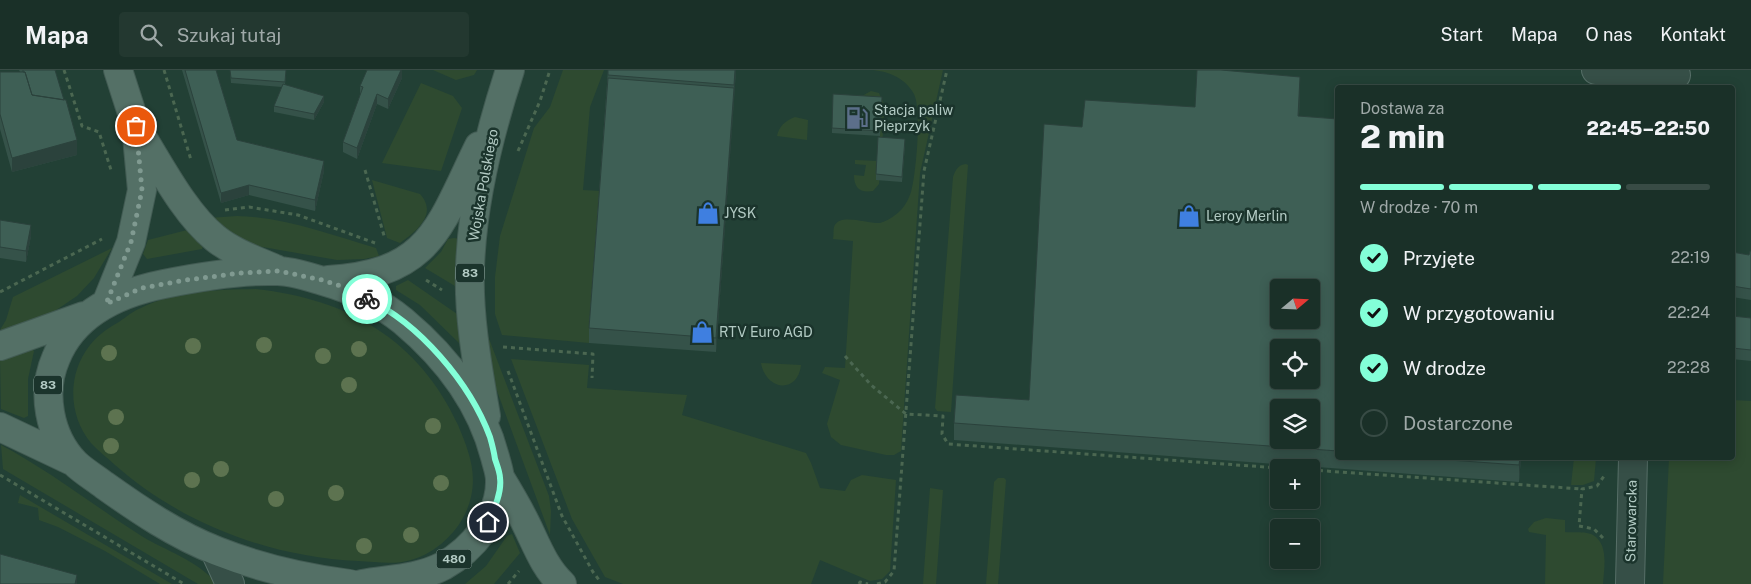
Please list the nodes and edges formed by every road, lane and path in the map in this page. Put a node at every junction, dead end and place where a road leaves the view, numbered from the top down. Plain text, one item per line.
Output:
1 (64, 70) edge
2 (118, 70) edge
3 (164, 70) edge
4 (510, 70) edge
5 (550, 70) edge
6 (947, 70) edge
7 (1596, 70) edge
8 (1676, 78) edge
9 (496, 111) junction
10 (136, 126) junction
11 (516, 156) dead end
12 (194, 168) dead end
13 (365, 170) dead end
14 (112, 175) dead end
15 (217, 211) dead end
16 (107, 236) dead end
17 (379, 244) dead end
18 (387, 247) dead end
19 (279, 271) junction
20 (422, 277) dead end
21 (322, 280) junction
22 (0, 292) edge
23 (444, 292) dead end
24 (98, 309) junction
25 (0, 346) edge
26 (503, 356) dead end
27 (845, 356) dead end
28 (506, 365) dead end
29 (592, 378) dead end
30 (906, 414) junction
31 (0, 427) edge
32 (490, 437) junction
33 (1633, 460) edge
34 (75, 463) junction
35 (1270, 467) edge
36 (1609, 470) dead end
37 (1320, 471) edge
38 (0, 475) edge
39 (500, 479) junction
40 (1582, 489) junction
41 (1606, 544) dead end
42 (215, 551) junction
43 (520, 571) dead end
44 (600, 580) dead end
45 (333, 583) edge
46 (184, 584) edge
47 (230, 584) edge
48 (362, 584) edge
49 (508, 584) edge
50 (562, 584) edge
51 (860, 584) edge
52 (868, 584) edge
53 (877, 584) edge
54 (1630, 584) edge

1 - 14 path
2 - 10 main road
3 - 12 path
4 - 9 main road, Wojska Polskiego / 83
5 - 11 path
6 - 30 path
7 - 8 street
9 - 21 main road, Wojska Polskiego / 83
9 - 32 main road, Wojska Polskiego / 83
10 - 19 main road
10 - 24 main road
13 - 18 path
15 - 17 path
16 - 22 path
19 - 21 main road, 83
19 - 24 main road, 83
20 - 23 path
21 - 32 main road, 480
24 - 25 main road
24 - 34 main road, 83
26 - 29 path
27 - 30 path
28 - 44 path
30 - 35 path
30 - 53 path
31 - 34 main road
32 - 39 main road, 480
33 - 54 street, Starowarcka
34 - 42 main road, 83
36 - 40 path
37 - 40 path
38 - 46 path
39 - 48 main road, 480
39 - 50 main road
40 - 41 path
42 - 45 main road, 83
42 - 47 street
43 - 49 path
51 - 52 path

